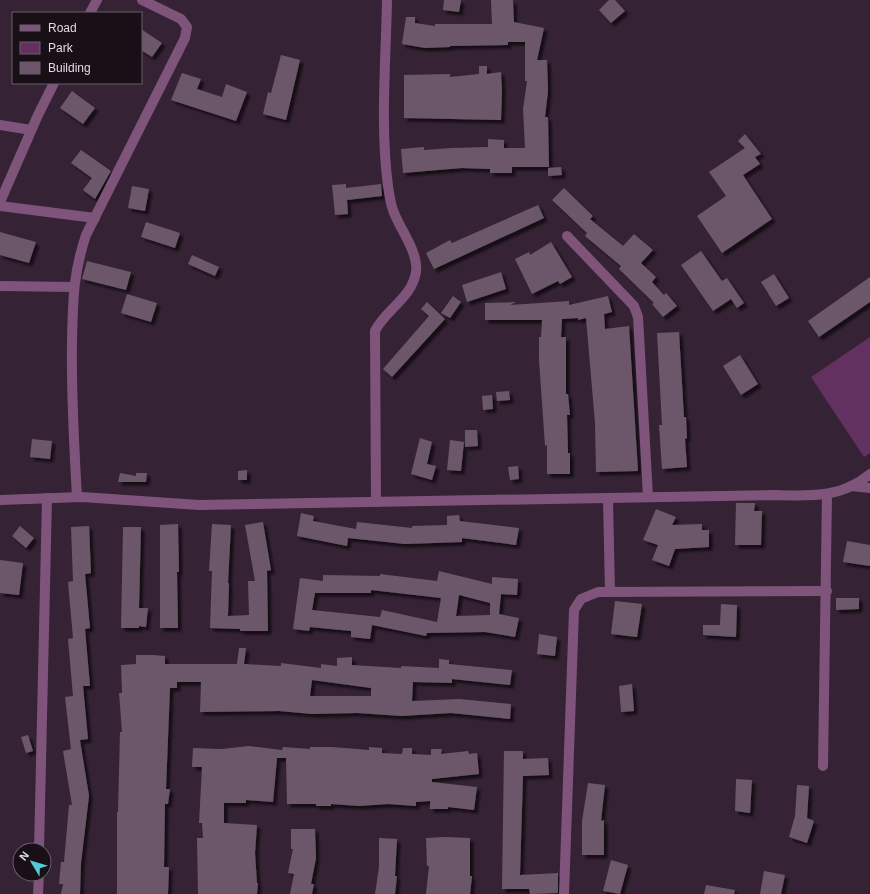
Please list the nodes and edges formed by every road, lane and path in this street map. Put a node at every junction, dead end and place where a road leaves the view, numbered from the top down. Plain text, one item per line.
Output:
1 (97, 0) edge
2 (142, 0) edge
3 (387, 0) edge
4 (91, 12) edge
5 (54, 84) edge
6 (0, 125) edge
7 (32, 130) junction
8 (0, 202) edge
9 (0, 206) edge
10 (95, 218) junction
11 (567, 236) dead end
12 (0, 286) edge
13 (73, 287) junction
14 (870, 474) edge
15 (851, 486) junction
16 (870, 488) edge
17 (827, 494) junction
18 (76, 497) junction
19 (648, 497) junction
20 (48, 498) junction
21 (608, 498) junction
22 (0, 500) edge
23 (376, 502) junction
24 (827, 591) junction
25 (610, 592) junction
26 (823, 766) dead end
27 (39, 842) edge
28 (39, 882) edge
29 (38, 894) edge
30 (564, 894) edge

1 - 4 street
2 - 10 street
3 - 23 street
5 - 7 street
6 - 7 street
7 - 8 street
9 - 10 street
10 - 13 street
11 - 19 street
12 - 13 street
13 - 18 street
14 - 15 street
15 - 16 street
15 - 17 street
17 - 19 street
17 - 24 street
18 - 20 street
18 - 23 street
19 - 21 street
20 - 22 street
20 - 27 street
21 - 23 street
21 - 25 street
24 - 25 street
24 - 26 street
25 - 30 street
28 - 29 street

